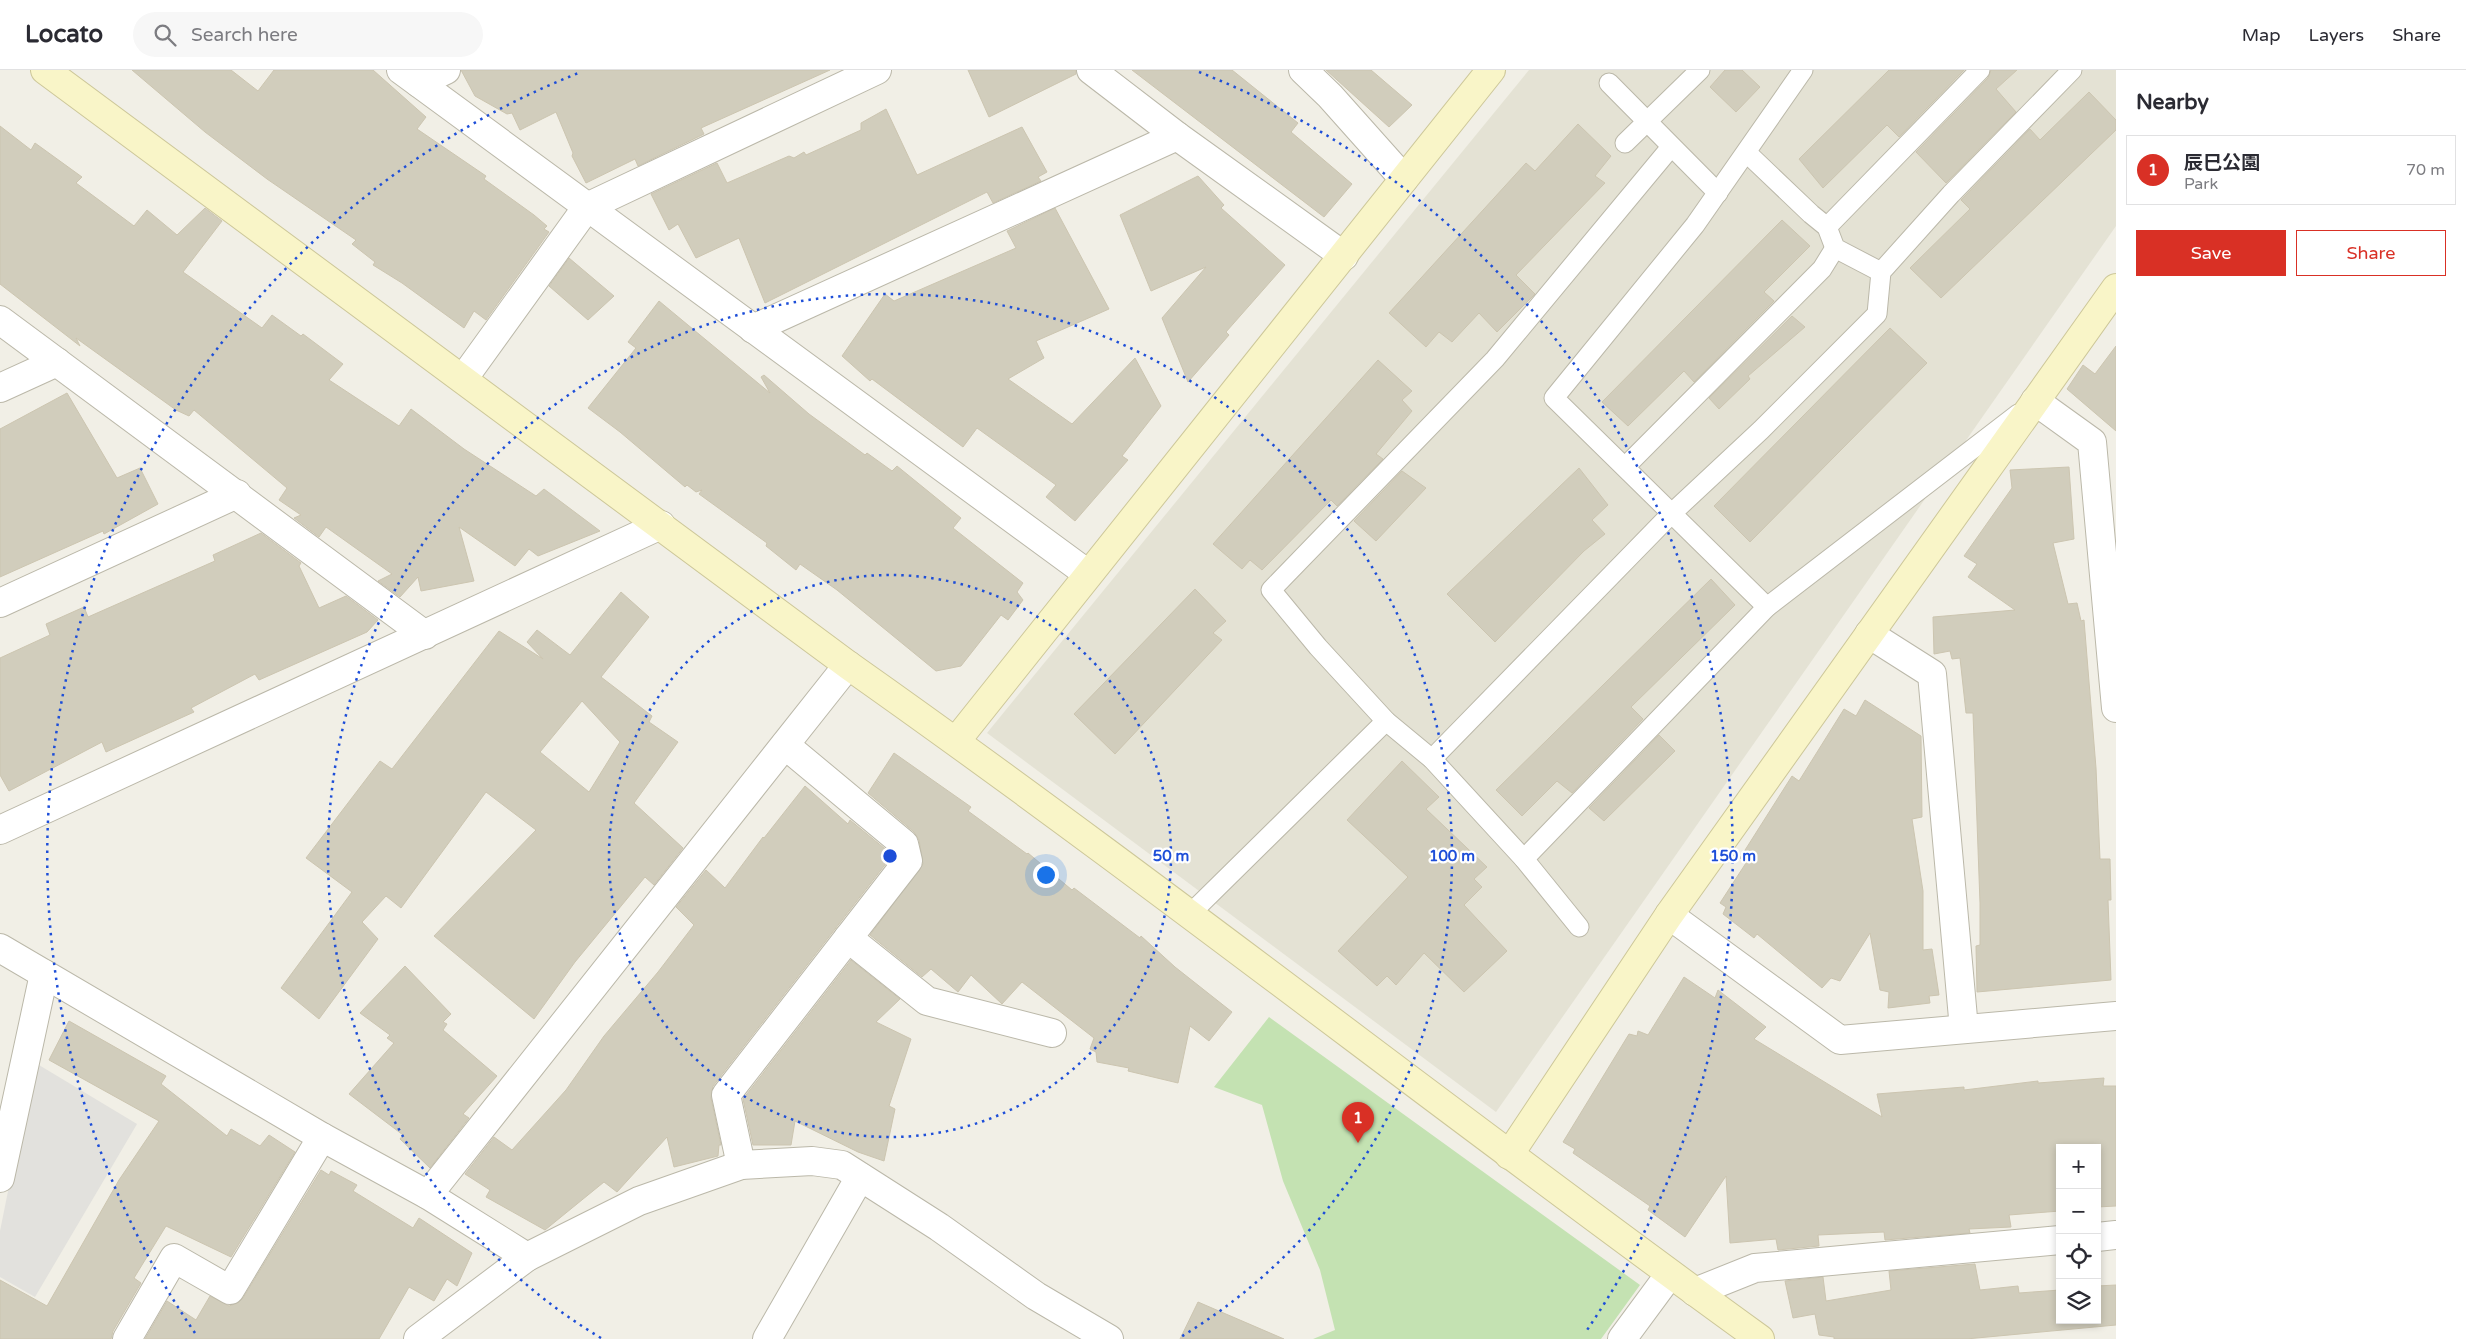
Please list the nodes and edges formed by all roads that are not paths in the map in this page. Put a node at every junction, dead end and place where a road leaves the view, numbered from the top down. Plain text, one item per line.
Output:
1 (45, 70) edge
2 (446, 70) edge
3 (877, 70) edge
4 (1090, 70) edge
5 (1303, 70) edge
6 (1491, 70) edge
7 (1700, 70) edge
8 (1803, 70) edge
9 (1980, 70) edge
10 (2072, 70) edge
11 (410, 76) edge
12 (1609, 83) dead end
13 (1646, 123) junction
14 (1177, 136) junction
15 (1625, 143) dead end
16 (1671, 147) junction
17 (1747, 153) junction
18 (1404, 179) junction
19 (1718, 193) junction
20 (587, 207) junction
21 (1827, 227) junction
22 (1835, 248) junction
23 (1344, 256) junction
24 (1881, 272) junction
25 (2116, 288) edge
26 (0, 320) edge
27 (753, 329) junction
28 (57, 362) junction
29 (463, 379) junction
30 (0, 388) edge
31 (2036, 401) junction
32 (1625, 467) junction
33 (237, 494) junction
34 (1671, 514) junction
35 (661, 525) junction
36 (1088, 574) junction
37 (0, 603) edge
38 (1767, 606) junction
39 (1869, 634) junction
40 (425, 635) junction
41 (848, 665) junction
42 (2116, 708) edge
43 (1386, 720) junction
44 (956, 741) junction
45 (785, 745) junction
46 (1432, 759) junction
47 (0, 830) edge
48 (1524, 859) junction
49 (1189, 915) junction
50 (1669, 915) junction
51 (1580, 926) dead end
52 (848, 938) junction
53 (0, 948) edge
54 (44, 974) junction
55 (2116, 1016) edge
56 (1964, 1029) junction
57 (1052, 1033) dead end
58 (9, 1086) edge
59 (322, 1138) junction
60 (1509, 1155) junction
61 (741, 1165) junction
62 (860, 1177) junction
63 (0, 1178) edge
64 (428, 1195) junction
65 (2116, 1235) edge
66 (2101, 1237) edge
67 (2056, 1240) edge
68 (527, 1256) junction
69 (1670, 1274) junction
70 (1695, 1292) junction
71 (127, 1339) edge
72 (418, 1339) edge
73 (767, 1339) edge
74 (1109, 1339) edge
75 (1622, 1339) edge
76 (1760, 1339) edge

1 - 29 street
2 - 11 street
3 - 20 street
4 - 14 street
5 - 18 street
6 - 18 street
7 - 13 lane
8 - 17 lane
9 - 21 lane
10 - 24 lane
11 - 20 street
12 - 13 lane
13 - 15 lane
13 - 16 lane
14 - 23 street
14 - 27 street
16 - 19 lane
16 - 43 lane
17 - 19 lane
17 - 21 lane
18 - 23 street
19 - 32 lane
20 - 27 street
20 - 29 street
21 - 22 lane
22 - 24 lane
22 - 32 lane
23 - 36 street
24 - 34 lane
25 - 31 street
26 - 28 street
27 - 36 street
28 - 30 street
28 - 33 street
29 - 35 street
31 - 38 lane
31 - 39 street
31 - 42 street
32 - 34 lane
33 - 37 street
33 - 40 street
34 - 38 lane
34 - 46 lane
35 - 40 street
35 - 41 street
36 - 44 street
38 - 48 lane
39 - 50 street
39 - 56 street
40 - 47 street
41 - 44 street
41 - 45 street
43 - 46 lane
43 - 49 lane
44 - 49 street
45 - 52 street
45 - 64 street
46 - 48 lane
48 - 51 lane
49 - 60 street
50 - 56 street
50 - 60 street
52 - 57 street
52 - 61 street
53 - 54 street
54 - 58 street
54 - 59 street
55 - 56 street
58 - 63 street
59 - 64 street
59 - 71 street
60 - 69 street
61 - 62 street
61 - 68 street
62 - 73 street
62 - 74 street
64 - 68 street
65 - 66 street
67 - 70 street
68 - 72 street
69 - 70 street
69 - 75 street
70 - 76 street

